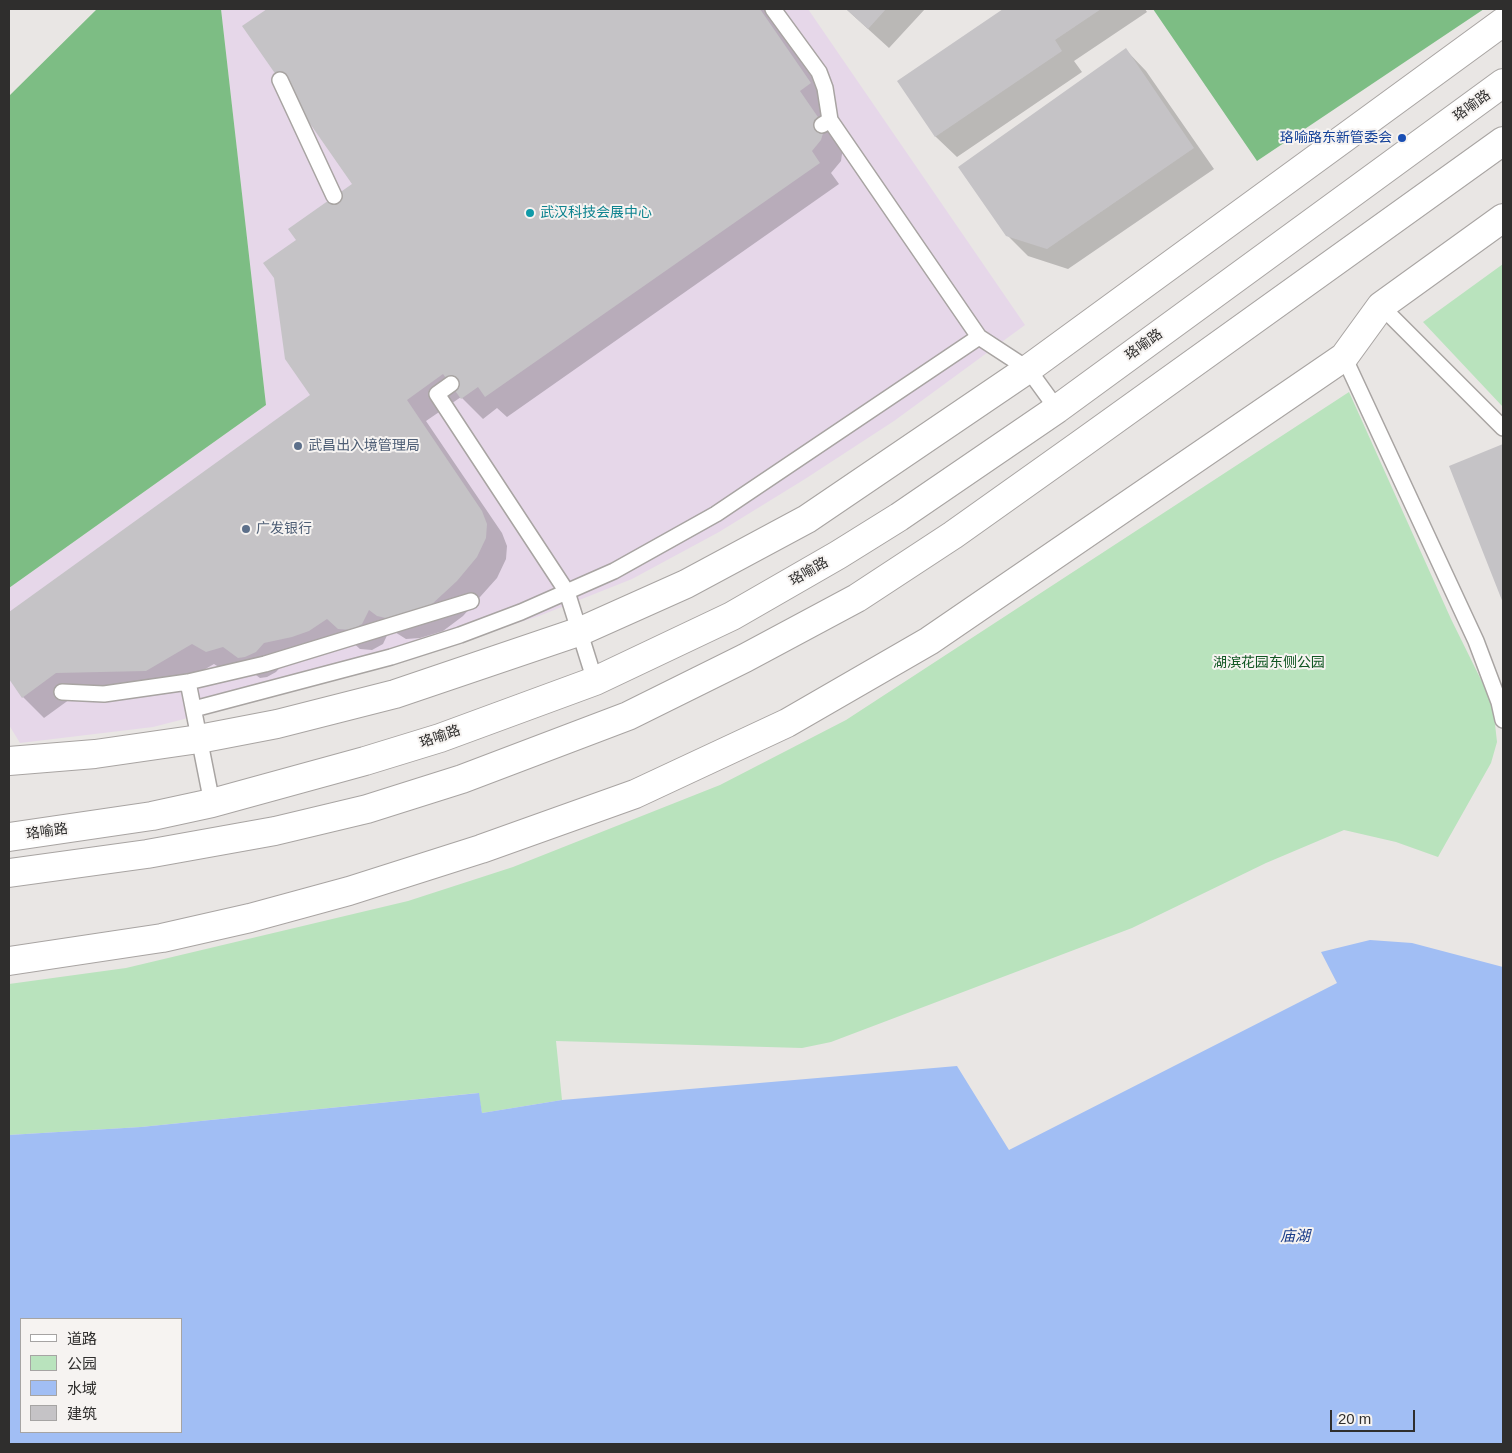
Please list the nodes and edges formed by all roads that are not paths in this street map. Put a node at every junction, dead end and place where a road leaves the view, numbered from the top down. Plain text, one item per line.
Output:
1 (773, 9) edge
2 (1503, 22) edge
3 (280, 80) dead end
4 (1503, 83) edge
5 (1503, 141) edge
6 (334, 196) dead end
7 (1503, 218) edge
8 (1381, 306) junction
9 (979, 337) junction
10 (1344, 357) junction
11 (1028, 369) junction
12 (451, 384) dead end
13 (1057, 409) junction
14 (1503, 428) edge
15 (567, 592) junction
16 (471, 601) dead end
17 (581, 631) junction
18 (595, 681) junction
19 (188, 682) junction
20 (62, 692) dead end
21 (194, 709) junction
22 (1503, 720) edge
23 (199, 738) junction
24 (9, 761) edge
25 (212, 803) junction
26 (9, 837) edge
27 (9, 873) edge
28 (9, 961) edge

1 - 9 lane
2 - 11 main road
3 - 6 lane
4 - 13 main road, 珞喻路
5 - 27 main road
7 - 8 main road
8 - 10 main road
8 - 14 lane
9 - 11 lane
9 - 15 lane
10 - 22 lane
10 - 28 main road
11 - 13 lane
11 - 17 main road
12 - 15 lane
13 - 18 main road, 珞喻路
15 - 17 lane
15 - 21 lane
16 - 19 lane
17 - 18 lane
17 - 23 main road
18 - 25 main road, 珞喻路
19 - 20 lane
19 - 21 lane
21 - 23 lane
23 - 24 main road
23 - 25 lane
25 - 26 main road, 珞喻路

